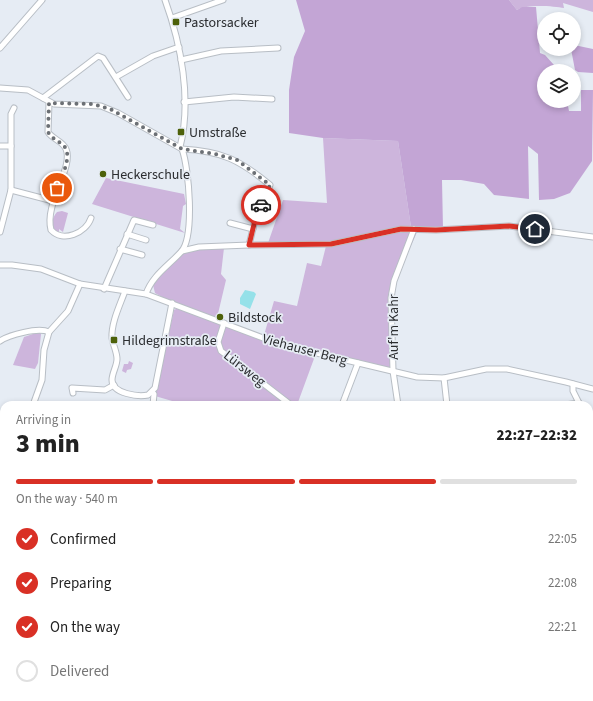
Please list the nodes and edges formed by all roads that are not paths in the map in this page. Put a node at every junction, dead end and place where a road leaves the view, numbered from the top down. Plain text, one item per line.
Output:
1 (165, 0) edge
2 (223, 0) edge
3 (40, 1) edge
4 (172, 18) junction
5 (178, 47) junction
6 (0, 48) edge
7 (278, 48) dead end
8 (181, 60) junction
9 (116, 77) junction
10 (0, 88) edge
11 (128, 97) dead end
12 (43, 98) junction
13 (272, 99) dead end
14 (184, 102) junction
15 (49, 103) junction
16 (14, 108) dead end
17 (0, 146) edge
18 (11, 146) junction
19 (181, 148) junction
20 (11, 190) junction
21 (53, 201) junction
22 (91, 218) dead end
23 (230, 224) dead end
24 (153, 225) dead end
25 (253, 229) junction
26 (414, 229) junction
27 (0, 232) edge
28 (127, 234) junction
29 (593, 237) edge
30 (146, 240) dead end
31 (249, 245) junction
32 (120, 249) junction
33 (182, 251) junction
34 (142, 255) dead end
35 (0, 265) edge
36 (80, 284) junction
37 (104, 289) junction
38 (125, 291) junction
39 (146, 294) junction
40 (172, 303) junction
41 (224, 323) junction
42 (49, 332) junction
43 (0, 341) edge
44 (358, 363) junction
45 (393, 371) junction
46 (444, 378) junction
47 (574, 384) junction
48 (114, 385) junction
49 (593, 389) edge
50 (152, 392) junction
51 (73, 393) dead end
52 (34, 401) edge
53 (153, 401) edge
54 (286, 401) edge
55 (344, 401) edge
56 (397, 401) edge
57 (447, 401) edge
58 (578, 401) edge

1 - 4 street
2 - 4 street
3 - 6 street
4 - 5 street
5 - 8 street
5 - 9 street
7 - 8 street
8 - 14 street
9 - 11 street
9 - 12 street
10 - 12 street
12 - 15 street
13 - 14 street
14 - 19 street
15 - 19 street
15 - 21 street
16 - 18 street
17 - 18 street
18 - 20 street
19 - 25 street
19 - 33 street
20 - 21 street
20 - 27 street
21 - 22 street
23 - 25 street
24 - 28 street
25 - 31 street
26 - 29 street
26 - 31 street
26 - 45 street, Auf'm Kahr
28 - 30 street
28 - 32 street
31 - 33 street
32 - 34 street
32 - 37 street
33 - 39 street
35 - 36 street, Viehauser Berg
36 - 37 street, Viehauser Berg
36 - 42 street
37 - 38 street, Viehauser Berg
38 - 39 street, Viehauser Berg
38 - 48 street
39 - 40 street, Viehauser Berg
40 - 41 street, Viehauser Berg
40 - 50 street
41 - 44 street, Viehauser Berg
41 - 54 street, Lürsweg
42 - 43 street
42 - 52 street
44 - 45 street, Viehauser Berg
44 - 55 street
45 - 46 street, Viehauser Berg
45 - 56 street, Auf'm Kahr
46 - 47 street, Viehauser Berg
46 - 57 street
47 - 49 street, Viehauser Berg
47 - 58 street
48 - 50 street
48 - 51 street
50 - 53 street

